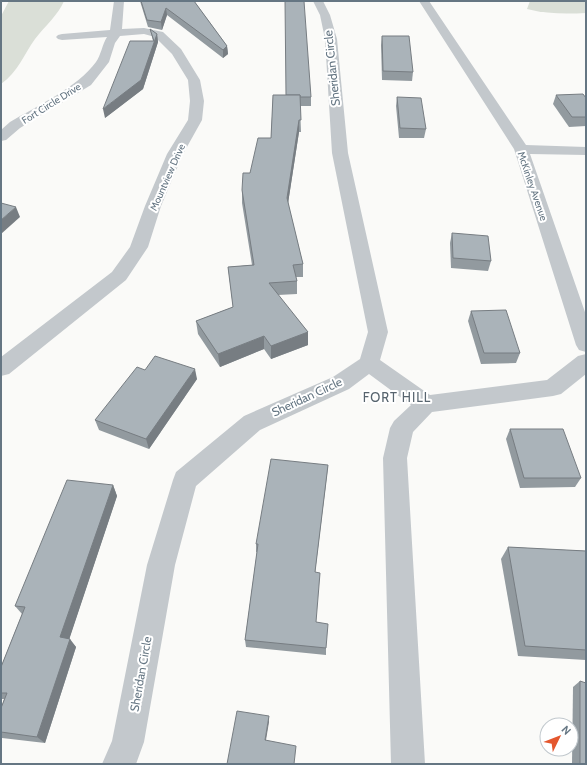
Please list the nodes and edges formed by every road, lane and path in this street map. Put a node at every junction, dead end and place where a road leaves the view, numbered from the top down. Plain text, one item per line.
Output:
1 (119, 1) edge
2 (318, 1) edge
3 (424, 1) edge
4 (116, 33) junction
5 (62, 37) dead end
6 (1, 137) edge
7 (521, 149) junction
8 (586, 151) edge
9 (586, 345) edge
10 (586, 362) edge
11 (369, 363) junction
12 (1, 368) edge
13 (426, 404) junction
14 (119, 764) edge
15 (408, 764) edge

1 - 4 street, Fort Circle Drive
2 - 11 street, Sheridan Circle
3 - 7 street, McKinley Avenue
4 - 5 street, Mountview Drive
4 - 6 street, Fort Circle Drive
4 - 12 street, Mountview Drive
7 - 8 street
7 - 9 street, McKinley Avenue
10 - 13 street
11 - 13 street
11 - 14 street, Sheridan Circle
13 - 15 street

